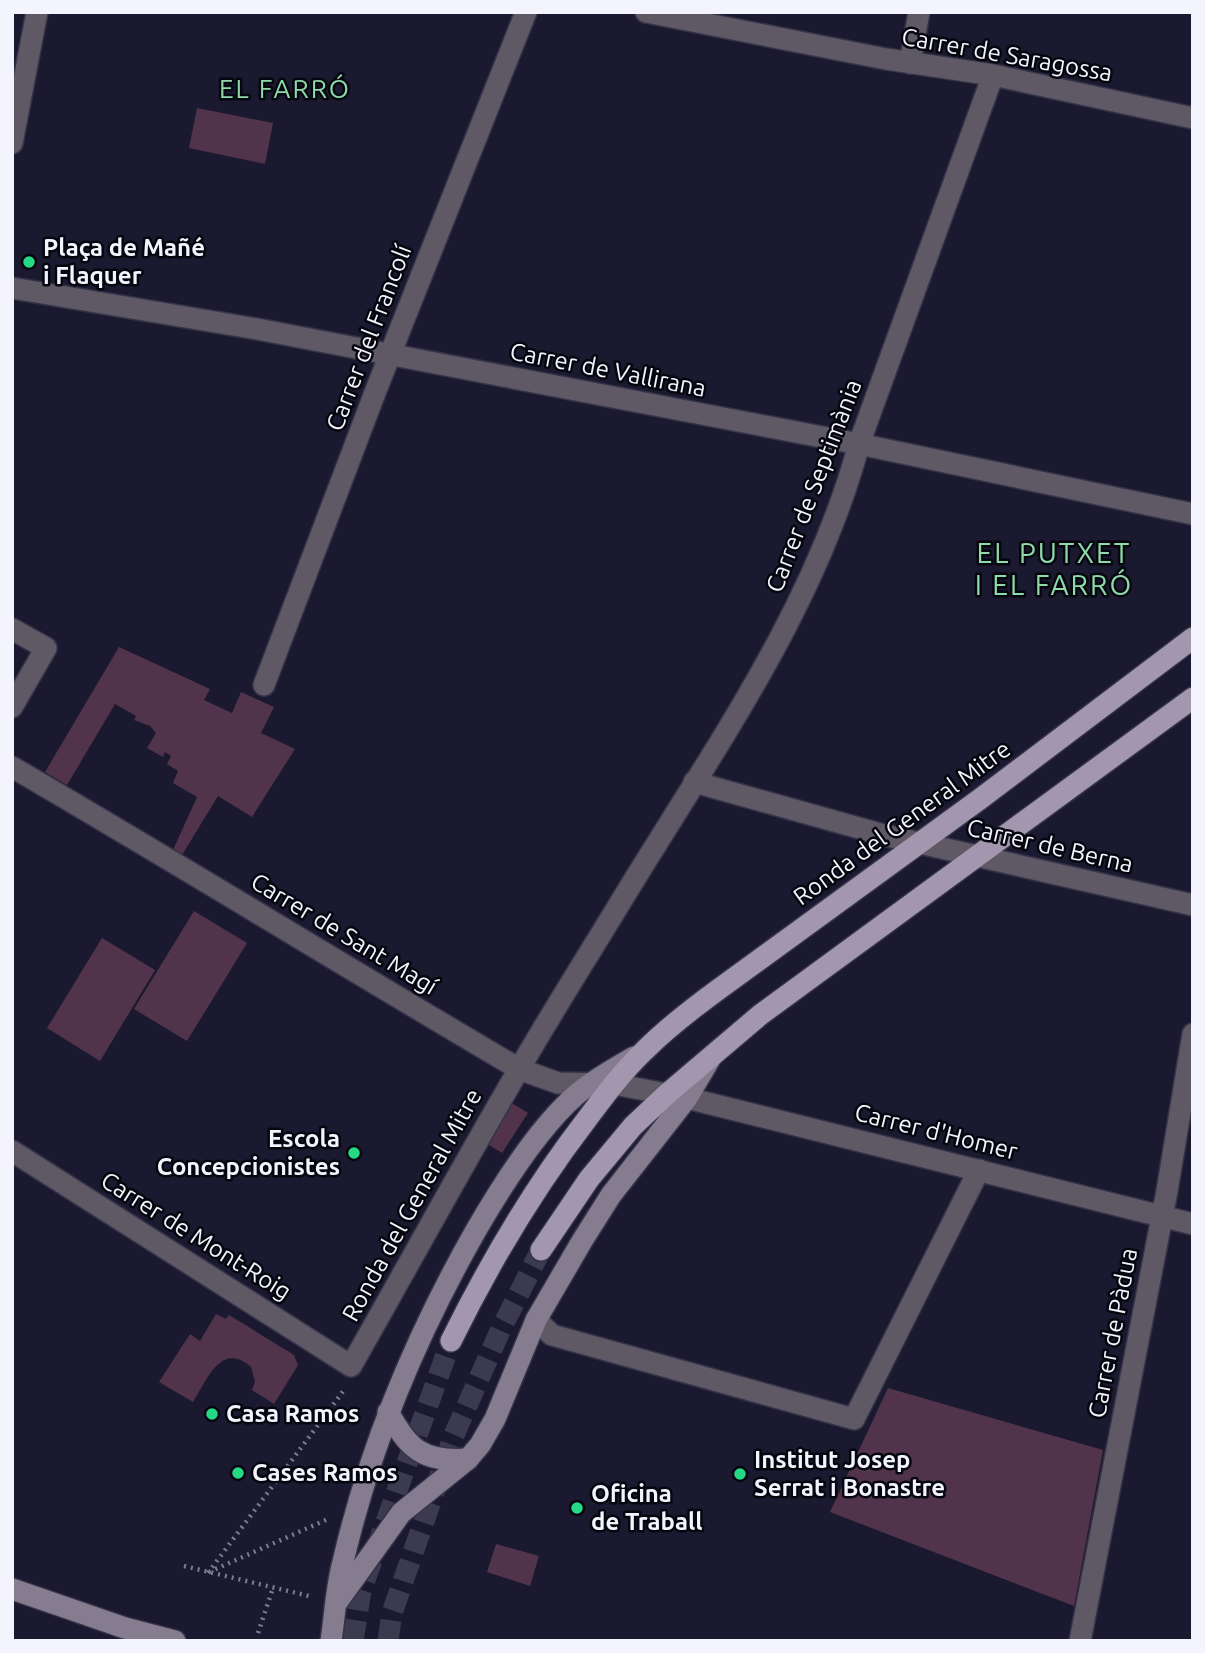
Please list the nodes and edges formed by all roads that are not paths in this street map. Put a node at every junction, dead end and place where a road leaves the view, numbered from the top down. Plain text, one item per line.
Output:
1 (37, 12) edge
2 (526, 12) edge
3 (646, 12) edge
4 (919, 12) edge
5 (910, 62) junction
6 (993, 75) junction
7 (1193, 118) edge
8 (12, 143) edge
9 (12, 288) edge
10 (390, 355) junction
11 (859, 444) junction
12 (1193, 514) edge
13 (12, 629) edge
14 (1193, 638) edge
15 (264, 685) dead end
16 (1193, 698) edge
17 (12, 706) edge
18 (12, 767) edge
19 (694, 782) junction
20 (920, 842) junction
21 (976, 856) junction
22 (1193, 905) edge
23 (1193, 1034) edge
24 (643, 1052) junction
25 (519, 1069) junction
26 (589, 1084) junction
27 (614, 1084) junction
28 (677, 1096) junction
29 (12, 1151) edge
30 (979, 1170) junction
31 (1162, 1215) junction
32 (1193, 1224) edge
33 (541, 1250) tunnel mouth
34 (536, 1320) junction
35 (451, 1341) tunnel mouth
36 (350, 1374) joint
37 (388, 1412) junction
38 (468, 1459) junction
39 (12, 1589) edge
40 (337, 1603) junction
41 (122, 1634) edge
42 (175, 1641) edge
43 (331, 1641) edge
44 (1080, 1641) edge

1 - 8 street
2 - 10 street, Carrer del Francolí
3 - 5 street, Carrer de Saragossa
4 - 5 street
5 - 6 street, Carrer de Saragossa
6 - 7 street, Carrer de Saragossa
6 - 11 street, Carrer de Septimània
9 - 10 street, Carrer de Vallirana
10 - 11 street, Carrer de Vallirana
10 - 15 street, Carrer del Francolí
11 - 12 street, Carrer de Vallirana
11 - 19 street, Carrer de Septimània
13 - 17 street
14 - 20 main road, Ronda del General Mitre
16 - 21 main road, Ronda del General Mitre
18 - 25 street, Carrer de Sant Magí
19 - 20 street, Carrer de Berna
19 - 25 street, Carrer de Septimània
20 - 21 street, Carrer de Berna
20 - 24 main road, Ronda del General Mitre
21 - 22 street, Carrer de Berna
21 - 28 main road, Ronda del General Mitre
23 - 31 street, Carrer de Pàdua
24 - 26 main road, Ronda del General Mitre
24 - 27 main road, Ronda del General Mitre
25 - 26 street, Carrer de Sant Magí
25 - 36 street, Ronda del General Mitre
26 - 27 street, Carrer de Sant Magí
26 - 37 main road, Ronda del General Mitre
27 - 28 street, Carrer de Sant Magí
27 - 35 main road, Ronda del General Mitre
28 - 30 street, Carrer d'Homer
28 - 33 main road, Ronda del General Mitre
28 - 34 main road, Ronda del General Mitre
29 - 36 street, Carrer de Mont-Roig
30 - 31 street, Carrer d'Homer
30 - 34 street
31 - 32 street, Carrer d'Homer
31 - 44 street, Carrer de Pàdua
34 - 38 main road, Ronda del General Mitre
37 - 38 main road
37 - 40 main road, Ronda del General Mitre
38 - 40 main road, Ronda del General Mitre
39 - 41 main road
40 - 43 main road, Ronda del General Mitre
41 - 42 main road

